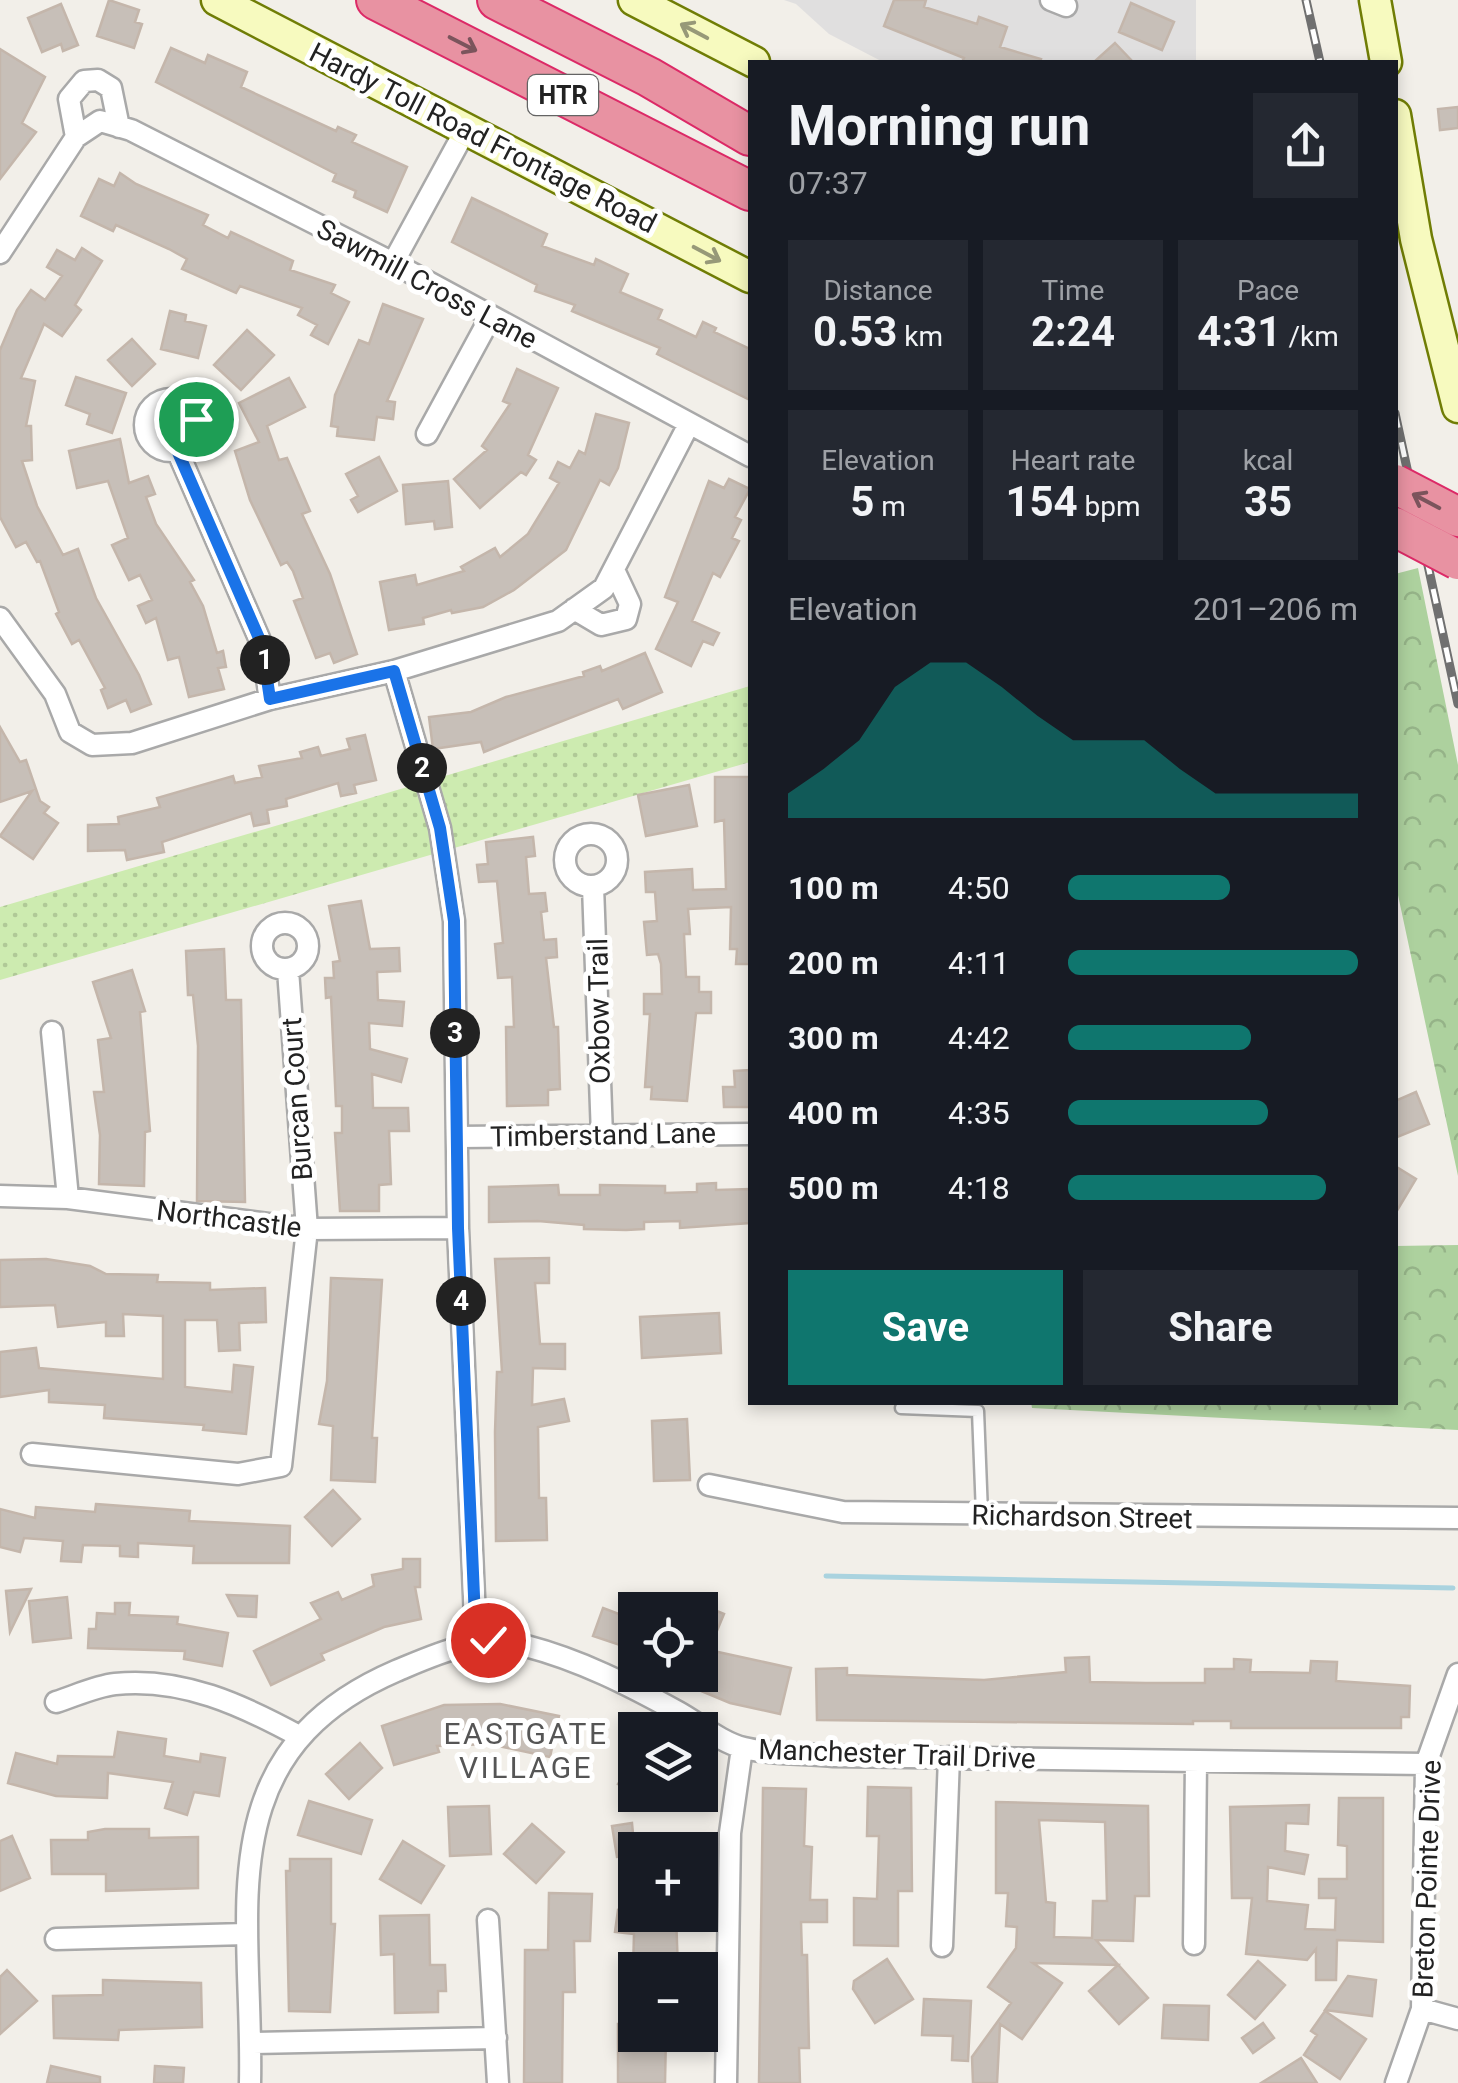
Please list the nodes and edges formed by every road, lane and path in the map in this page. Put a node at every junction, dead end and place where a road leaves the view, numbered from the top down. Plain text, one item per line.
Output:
1 (216, 0) edge
2 (376, 0) edge
3 (497, 0) edge
4 (541, 0) edge
5 (634, 0) edge
6 (1375, 0) edge
7 (750, 60) edge
8 (1386, 60) edge
9 (649, 76) junction
10 (109, 124) junction
11 (466, 129) junction
12 (1398, 133) edge
13 (748, 135) edge
14 (76, 137) junction
15 (748, 190) edge
16 (0, 253) edge
17 (393, 263) junction
18 (748, 276) edge
19 (490, 318) junction
20 (1458, 407) edge
21 (689, 424) junction
22 (427, 434) dead end
23 (177, 450) dead end
24 (748, 455) edge
25 (1398, 486) edge
26 (1458, 518) edge
27 (1398, 529) edge
28 (1458, 560) edge
29 (614, 570) junction
30 (574, 610) junction
31 (0, 618) edge
32 (394, 671) junction
33 (270, 699) junction
34 (593, 886) dead end
35 (288, 970) dead end
36 (52, 1032) dead end
37 (748, 1134) edge
38 (457, 1136) junction
39 (602, 1136) junction
40 (0, 1196) edge
41 (68, 1198) junction
42 (458, 1228) junction
43 (307, 1229) junction
44 (901, 1408) dead end
45 (32, 1454) dead end
46 (710, 1485) dead end
47 (982, 1516) junction
48 (1458, 1518) edge
49 (476, 1642) junction
50 (1458, 1674) edge
51 (56, 1702) dead end
52 (299, 1736) junction
53 (742, 1748) junction
54 (949, 1757) junction
55 (1196, 1761) junction
56 (1426, 1764) junction
57 (488, 1920) dead end
58 (246, 1934) junction
59 (56, 1939) dead end
60 (1194, 1944) dead end
61 (942, 1946) dead end
62 (1422, 2009) junction
63 (1458, 2018) edge
64 (496, 2038) junction
65 (251, 2044) junction
66 (250, 2083) edge
67 (498, 2083) edge
68 (726, 2083) edge
69 (1396, 2083) edge

1 - 11 street, Hardy Toll Road Frontage Road
2 -> 15 highway, HTR
3 - 9 highway, HTR
4 - 9 highway
7 -> 5 street
6 - 8 street
9 - 13 highway, HTR
10 - 14 street
10 - 14 street
10 - 17 street, Sawmill Cross Lane
11 - 17 street
11 -> 18 street, Hardy Toll Road Frontage Road
12 - 20 street
14 - 16 street
17 - 19 street, Sawmill Cross Lane
19 - 21 street, Sawmill Cross Lane
19 - 22 street
21 - 24 street, Sawmill Cross Lane
21 - 29 street
23 - 33 street
26 -> 25 highway, bridge
27 - 28 highway, bridge
29 - 30 street
29 - 30 street
30 - 32 street
31 - 33 street
32 - 33 street
32 - 38 street
34 - 39 street, Oxbow Trail
35 - 43 street, Burcan Court
36 - 41 street
37 - 39 street, Timberstand Lane
38 - 39 street, Timberstand Lane
38 - 42 street
40 - 41 street, Northcastle
41 - 43 street, Northcastle
42 - 43 street, Northcastle
42 - 49 street
43 - 45 street, Burcan Court
44 - 47 lane
46 - 47 street, Richardson Street
47 - 48 street, Richardson Street
49 - 52 street, Manchester Trail Drive
49 - 53 street, Manchester Trail Drive
50 - 56 street, Breton Pointe Drive
51 - 52 street
52 - 58 street, Manchester Trail Drive
53 - 54 street, Manchester Trail Drive
53 - 68 street
54 - 55 street, Manchester Trail Drive
54 - 61 street
55 - 56 street, Manchester Trail Drive
55 - 60 street
56 - 62 street, Breton Pointe Drive
57 - 64 street
58 - 59 street
58 - 65 street, Manchester Trail Drive
62 - 63 street
62 - 69 street, Breton Pointe Drive
64 - 65 street
64 - 67 street
65 - 66 street, Manchester Trail Drive

